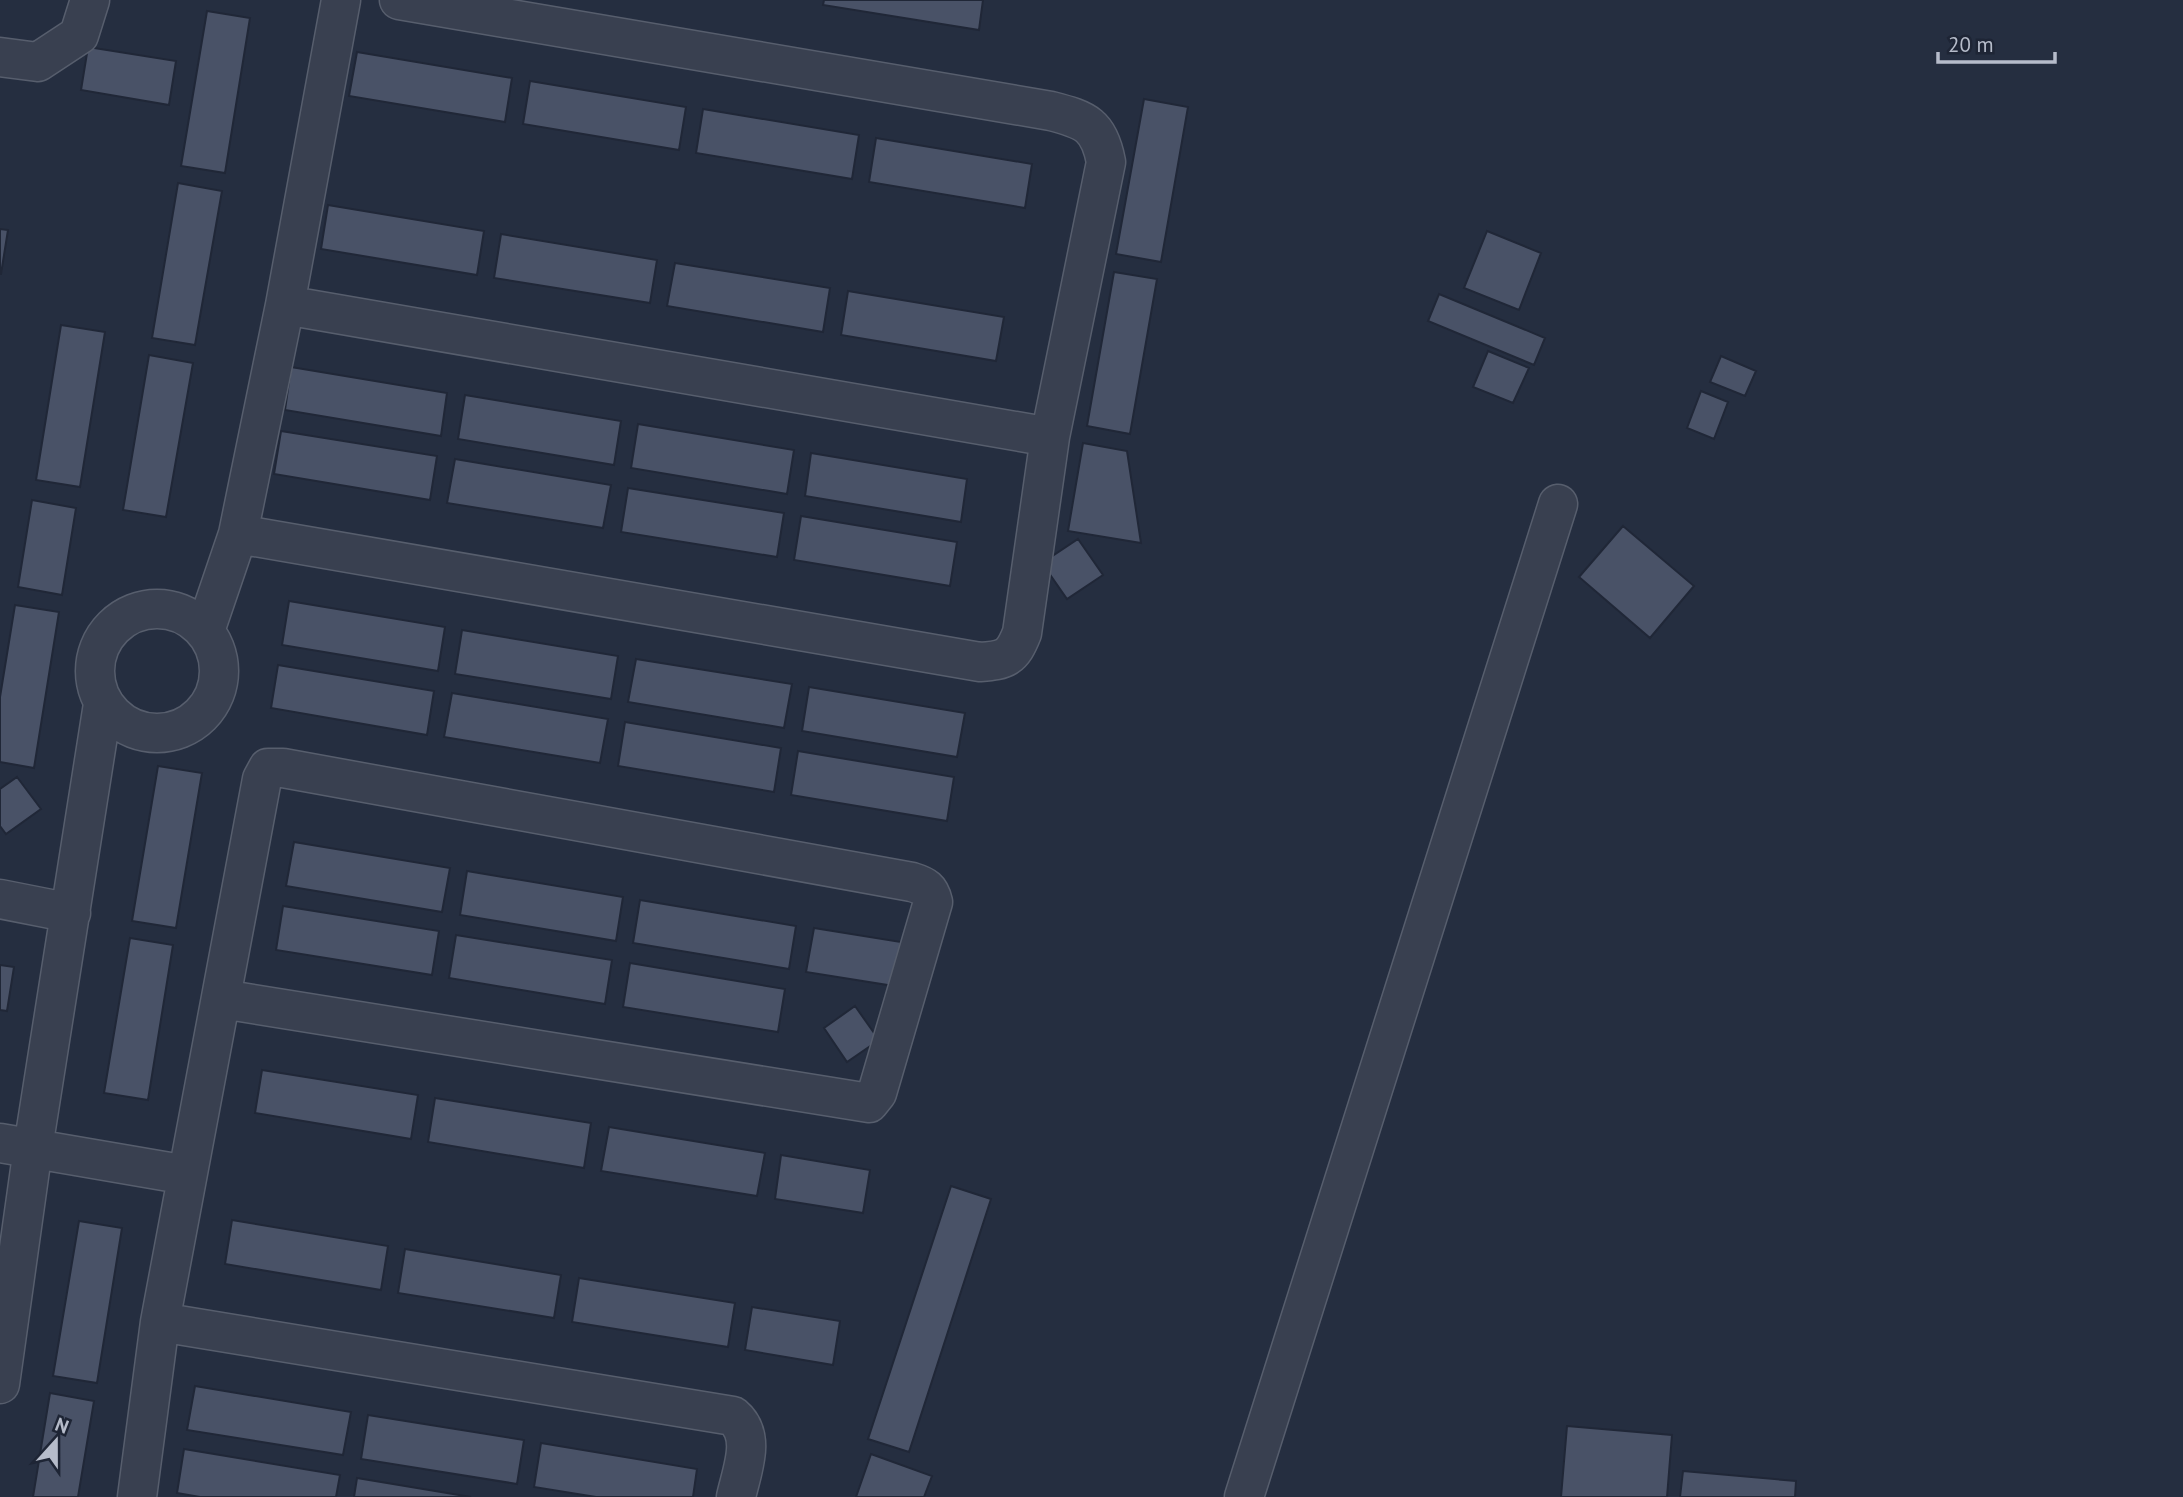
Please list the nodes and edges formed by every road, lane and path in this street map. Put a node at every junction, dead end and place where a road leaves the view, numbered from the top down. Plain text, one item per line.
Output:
1 (90, 0) edge
2 (341, 0) edge
3 (399, 0) edge
4 (0, 57) edge
5 (285, 305) junction
6 (1050, 437) junction
7 (1558, 504) dead end
8 (238, 534) junction
9 (205, 631) junction
10 (103, 704) junction
11 (0, 899) edge
12 (71, 913) junction
13 (222, 999) junction
14 (17, 1145) edge
15 (187, 1175) junction
16 (160, 1322) junction
17 (0, 1384) edge
18 (137, 1497) edge
19 (736, 1497) edge
20 (1244, 1497) edge

1 - 4 street
2 - 5 street
3 - 6 street
5 - 6 street
5 - 8 street
6 - 8 street
7 - 20 street
8 - 9 street
9 - 10 street
9 - 10 street
10 - 12 street
11 - 12 street
12 - 14 street
13 - 13 street
13 - 15 street
14 - 15 street
14 - 17 street
15 - 16 street
16 - 18 street
16 - 19 street

